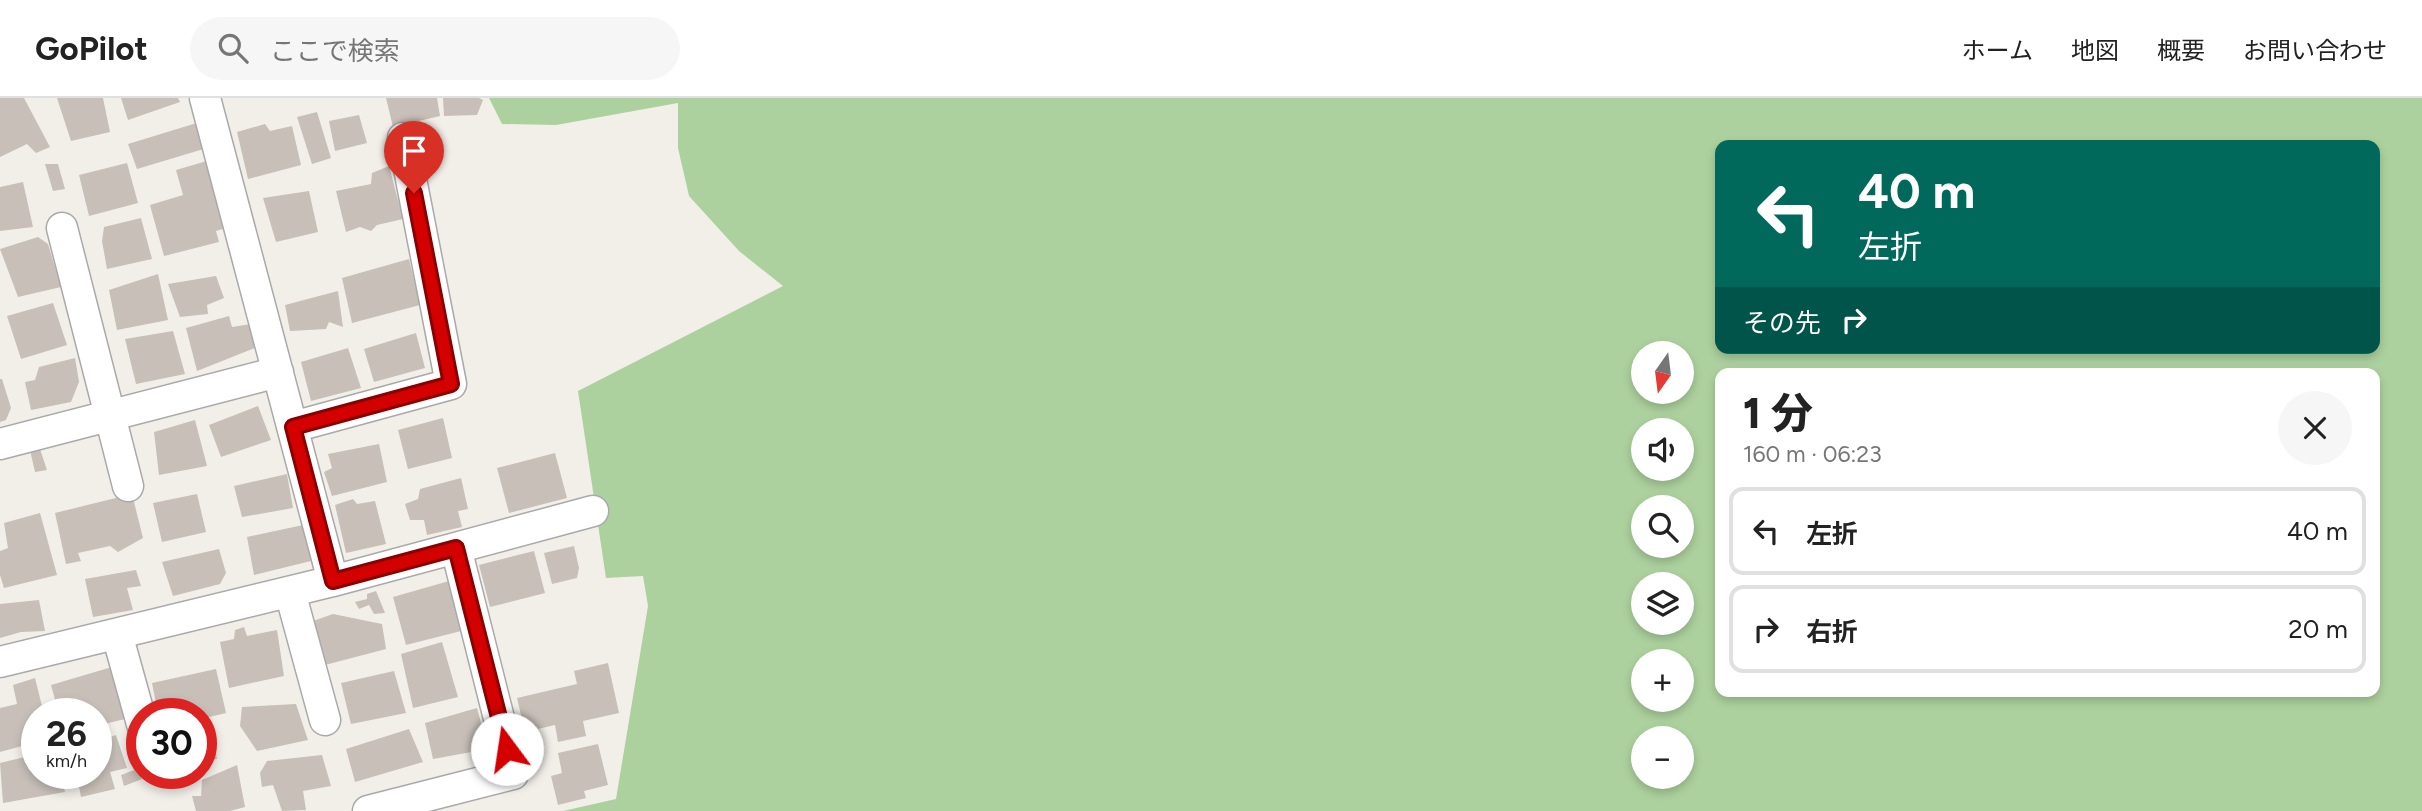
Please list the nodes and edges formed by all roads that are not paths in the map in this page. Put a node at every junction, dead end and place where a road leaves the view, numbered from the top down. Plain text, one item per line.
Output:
1 (205, 98) edge
2 (403, 138) dead end
3 (62, 228) dead end
4 (278, 372) junction
5 (111, 415) junction
6 (293, 427) junction
7 (0, 444) edge
8 (128, 486) dead end
9 (593, 511) dead end
10 (456, 548) junction
11 (333, 581) junction
12 (290, 592) junction
13 (117, 634) junction
14 (0, 662) edge
15 (135, 698) edge
16 (325, 720) dead end
17 (368, 811) edge

1 - 4 street
2 - 6 street
3 - 5 street
4 - 5 street
4 - 6 street
5 - 7 street
5 - 8 street
6 - 11 street
9 - 10 street
10 - 11 street
10 - 17 street
11 - 12 street
12 - 13 street
12 - 16 street
13 - 14 street
13 - 15 street

